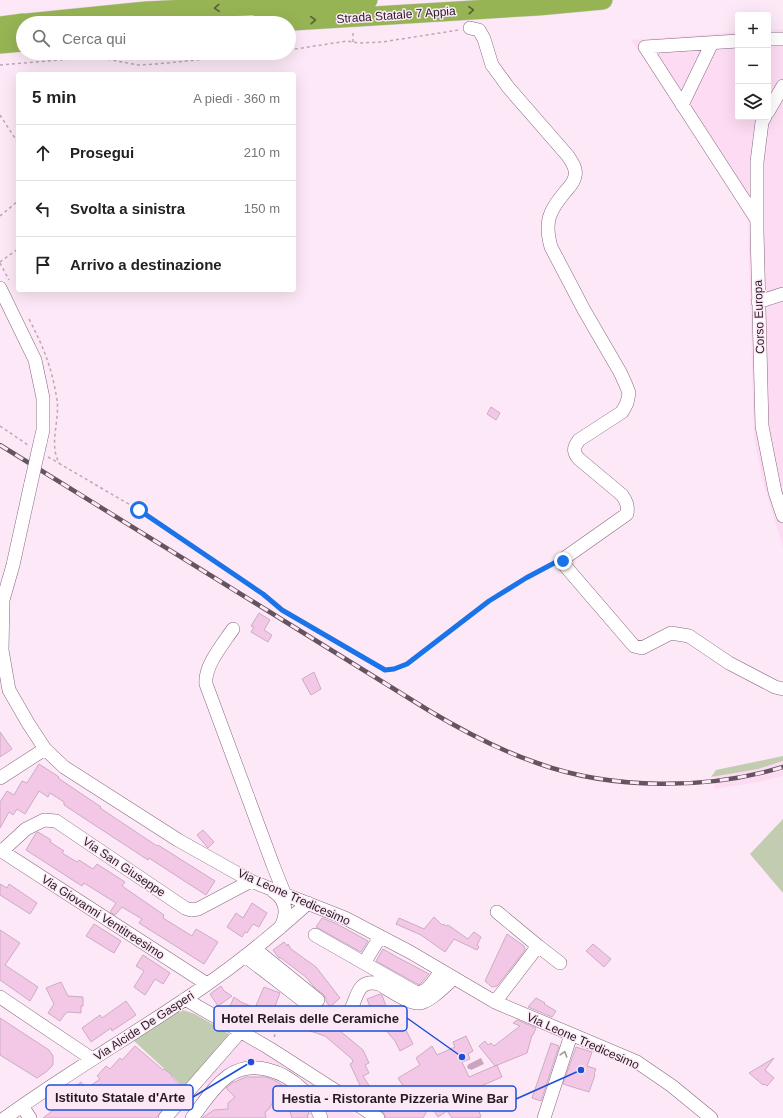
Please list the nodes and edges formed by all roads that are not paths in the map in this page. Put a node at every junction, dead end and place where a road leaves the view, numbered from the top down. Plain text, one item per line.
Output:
1 (368, 0) edge
2 (603, 0) edge
3 (96, 16) edge
4 (296, 21) edge
5 (16, 24) edge
6 (0, 26) edge
7 (470, 28) road end
8 (783, 38) edge
9 (771, 39) edge
10 (735, 41) edge
11 (16, 43) edge
12 (712, 43) junction
13 (0, 44) edge
14 (783, 86) edge
15 (682, 105) junction
16 (771, 107) edge
17 (763, 120) edge
18 (757, 220) junction
19 (5, 285) edge
20 (783, 294) edge
21 (758, 302) junction
22 (783, 516) edge
23 (233, 628) dead end
24 (783, 689) edge
25 (45, 750) junction
26 (0, 778) edge
27 (1, 851) edge
28 (251, 881) junction
29 (267, 887) junction
30 (297, 899) junction
31 (497, 912) dead end
32 (286, 914) junction
33 (279, 929) junction
34 (315, 935) dead end
35 (380, 937) junction
36 (538, 946) junction
37 (250, 953) junction
38 (364, 963) junction
39 (560, 963) dead end
40 (441, 971) junction
41 (454, 978) junction
42 (207, 984) junction
43 (0, 998) edge
44 (185, 999) junction
45 (318, 1000) dead end
46 (495, 1002) junction
47 (241, 1031) junction
48 (571, 1035) junction
49 (92, 1059) junction
50 (200, 1077) junction
51 (205, 1102) junction
52 (22, 1106) junction
53 (374, 1117) edge
54 (5, 1118) edge
55 (30, 1118) edge
56 (165, 1118) edge
57 (192, 1118) edge
58 (321, 1118) edge
59 (544, 1118) edge
60 (711, 1118) edge

1 -> 3 highway, Strada Statale 7 Appia
4 -> 2 highway, Strada Statale 7 Appia
5 - 6 highway
7 - 24 street
8 - 9 street
10 - 12 street
11 - 13 highway
12 - 15 street
12 - 15 street
14 - 16 street
15 - 18 street
17 - 18 street, Corso Europa
18 - 21 street, Corso Europa
19 - 25 street, Via Leone Tredicesimo, bridge
20 - 21 street
21 - 22 street, Corso Europa
23 - 30 street
25 - 26 street
25 - 28 street, Via Leone Tredicesimo
27 - 28 street, Via San Giuseppe
27 - 42 street, Via Giovanni Ventitreesimo
28 - 29 street, Via Leone Tredicesimo
29 - 30 street, Via Leone Tredicesimo
29 - 32 street
30 - 32 street, Via Alcide De Gasperi
30 - 33 street, Via Alcide De Gasperi
30 - 35 street, Via Leone Tredicesimo
31 - 36 street
32 - 33 street, Via Alcide De Gasperi
33 - 37 street, Via Alcide De Gasperi
34 - 38 street
35 - 38 street
35 - 40 street, Via Leone Tredicesimo
36 - 39 street
36 - 46 street
37 - 41 street
37 - 42 street, Via Alcide De Gasperi
37 - 45 street
38 - 40 street
40 - 41 street, Via Leone Tredicesimo
41 - 46 street, Via Leone Tredicesimo
42 - 44 street, Via Alcide De Gasperi
43 - 49 street
44 - 47 street
44 - 49 street, Via Alcide De Gasperi
46 - 48 street, Via Leone Tredicesimo
47 - 50 street
47 - 53 street
59 -> 48 street
48 - 60 street, Via Leone Tredicesimo
49 - 52 street, Via Alcide De Gasperi
50 - 51 street
50 - 56 street
51 - 57 street
51 - 58 street
52 - 54 street, Via Alcide De Gasperi
52 - 55 street

